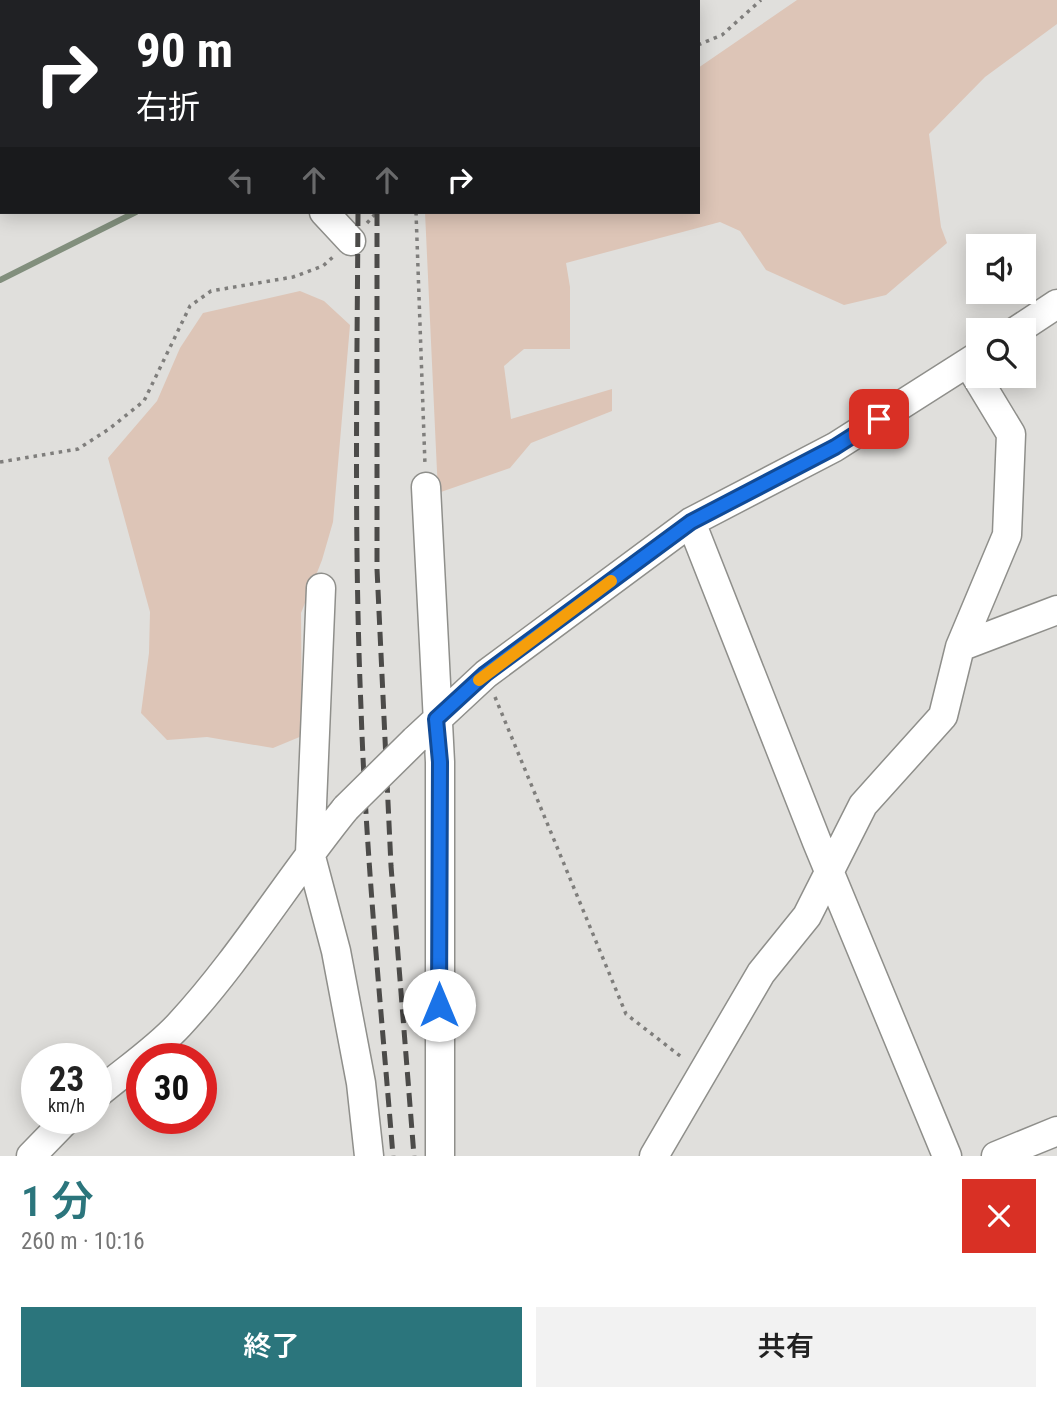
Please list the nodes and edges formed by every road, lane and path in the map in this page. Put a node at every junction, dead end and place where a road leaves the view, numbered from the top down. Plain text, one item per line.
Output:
1 (761, 0) edge
2 (700, 44) edge
3 (326, 214) edge
4 (375, 214) edge
5 (416, 214) edge
6 (351, 241) junction
7 (1057, 304) edge
8 (1036, 318) edge
9 (966, 363) edge
10 (987, 388) edge
11 (0, 462) edge
12 (426, 487) joint
13 (691, 522) junction
14 (321, 588) dead end
15 (1057, 610) edge
16 (960, 647) junction
17 (485, 674) junction
18 (436, 719) junction
19 (310, 853) junction
20 (830, 875) junction
21 (702, 1073) junction
22 (112, 1082) edge
23 (1057, 1131) edge
24 (52, 1134) edge
25 (31, 1156) edge
26 (369, 1156) edge
27 (440, 1156) edge
28 (654, 1156) edge
29 (947, 1156) edge
30 (996, 1156) edge

1 - 2 path
3 - 6 street
4 - 6 path
5 - 12 path
6 - 11 path
7 - 8 street
9 - 13 street
10 - 16 street
12 - 18 street
13 - 17 street
13 - 20 street
14 - 19 street
15 - 16 street
16 - 20 street
17 - 18 street
17 - 21 path
18 - 19 street, bridge
18 - 27 street
19 - 22 street
19 - 26 street
20 - 21 street
20 - 29 street
21 - 28 street
23 - 30 street
24 - 25 street

